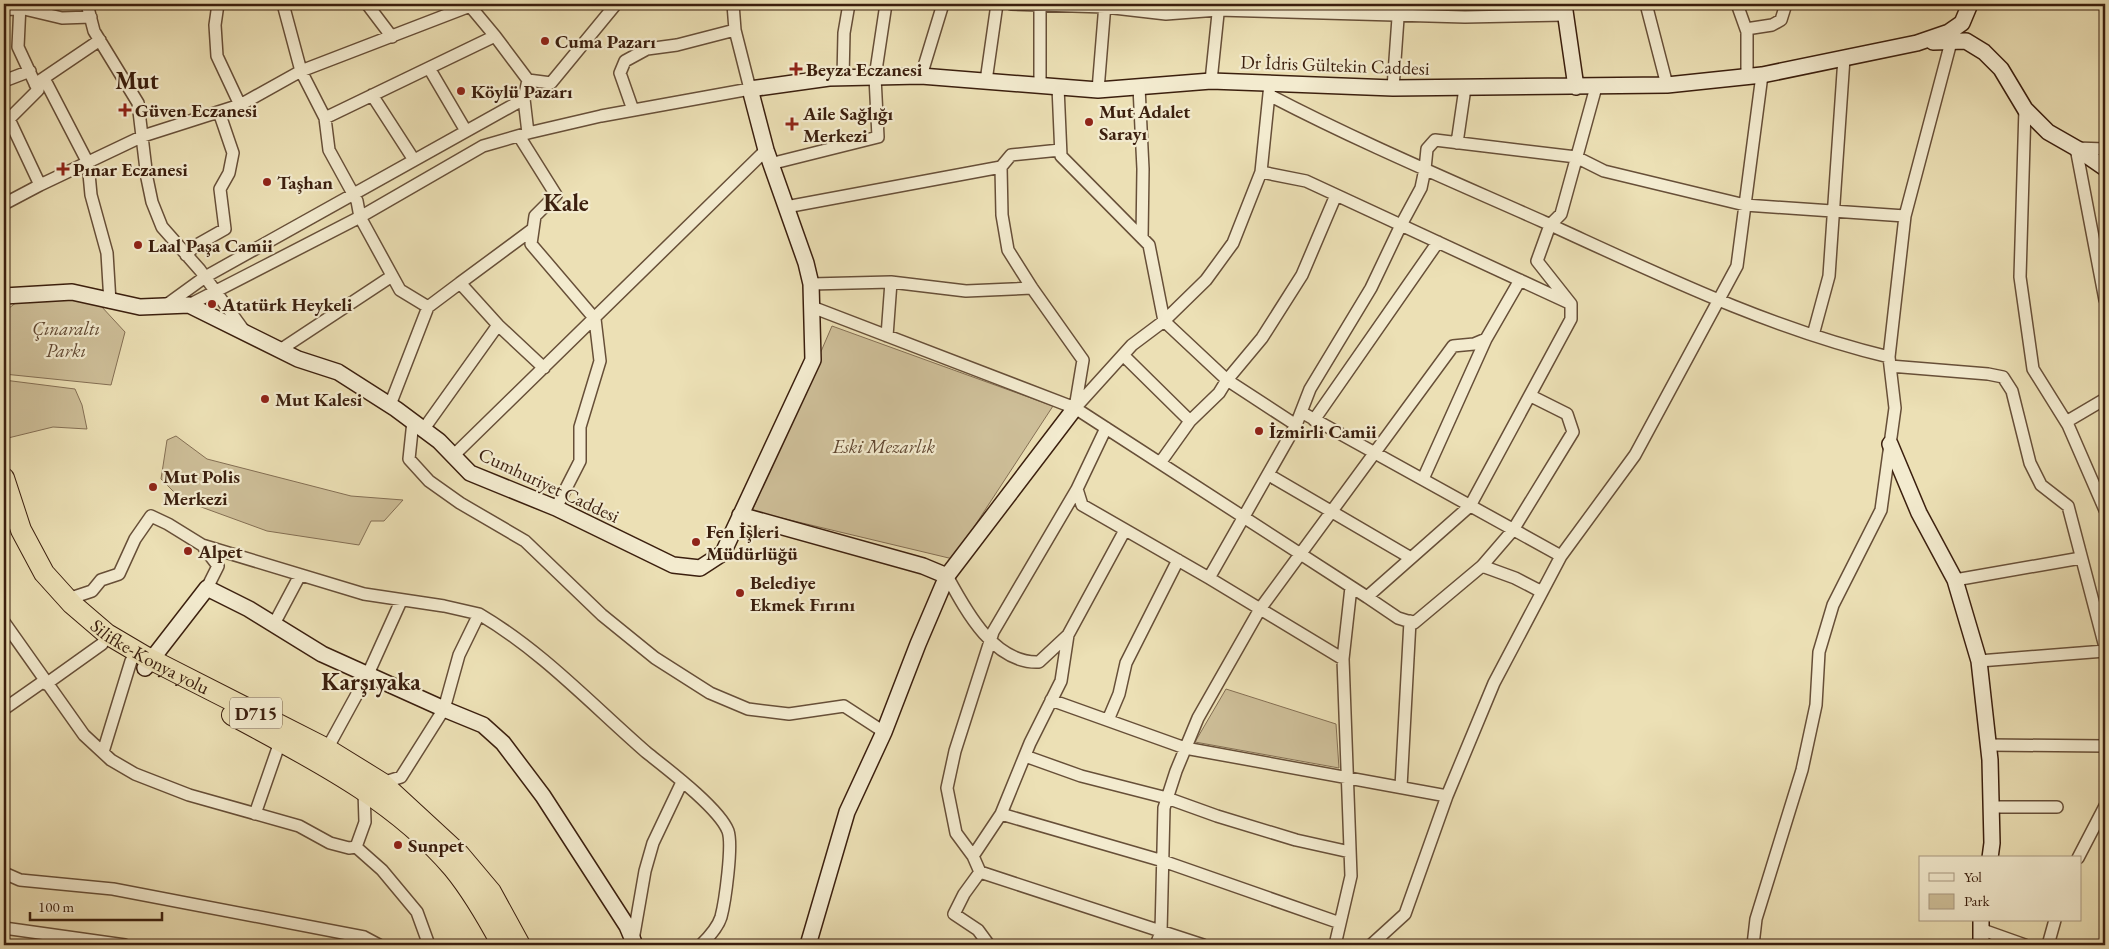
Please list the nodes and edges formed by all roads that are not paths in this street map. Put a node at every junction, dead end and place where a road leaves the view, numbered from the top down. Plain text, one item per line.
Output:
1 (218, 4) edge
2 (283, 4) edge
3 (367, 4) edge
4 (616, 4) edge
5 (733, 4) edge
6 (849, 4) edge
7 (882, 4) edge
8 (944, 4) edge
9 (998, 4) edge
10 (1011, 4) edge
11 (1646, 4) edge
12 (1737, 4) edge
13 (1786, 4) edge
14 (1970, 4) edge
15 (472, 5) edge
16 (1040, 5) edge
17 (20, 6) edge
18 (1105, 6) edge
19 (1218, 7) edge
20 (90, 8) edge
21 (1399, 9) edge
22 (1565, 9) edge
23 (4, 10) edge
24 (1962, 23) junction
25 (1746, 29) junction
26 (734, 30) junction
27 (495, 36) junction
28 (392, 37) junction
29 (100, 40) junction
30 (1951, 42) junction
31 (1917, 43) junction
32 (1844, 58) junction
33 (429, 68) junction
34 (30, 71) junction
35 (301, 71) junction
36 (1762, 75) junction
37 (921, 76) junction
38 (1747, 76) junction
39 (875, 77) junction
40 (843, 78) junction
41 (528, 80) junction
42 (4, 81) edge
43 (986, 81) junction
44 (1211, 81) junction
45 (35, 84) junction
46 (1040, 85) junction
47 (1667, 85) junction
48 (1058, 87) junction
49 (1139, 87) junction
50 (1596, 87) junction
51 (1393, 88) junction
52 (1465, 88) junction
53 (1576, 88) junction
54 (750, 89) junction
55 (1098, 90) junction
56 (1270, 90) junction
57 (372, 95) junction
58 (524, 98) junction
59 (240, 105) junction
60 (2024, 108) junction
61 (633, 110) junction
62 (219, 112) junction
63 (325, 118) junction
64 (466, 131) junction
65 (524, 134) junction
66 (143, 136) junction
67 (1457, 143) junction
68 (2076, 148) junction
69 (2105, 148) edge
70 (1060, 150) junction
71 (768, 157) junction
72 (1576, 157) junction
73 (414, 160) junction
74 (88, 164) junction
75 (1001, 167) junction
76 (2105, 168) edge
77 (1425, 169) junction
78 (1261, 172) junction
79 (40, 185) junction
80 (353, 194) junction
81 (1336, 195) junction
82 (4, 204) edge
83 (1745, 204) junction
84 (786, 207) junction
85 (1833, 212) junction
86 (1905, 216) junction
87 (360, 217) junction
88 (1400, 224) junction
89 (1550, 225) junction
90 (533, 229) junction
91 (1142, 238) junction
92 (1438, 242) junction
93 (186, 255) junction
94 (205, 276) junction
95 (392, 276) junction
96 (1520, 280) junction
97 (891, 282) junction
98 (460, 283) junction
99 (811, 284) junction
100 (1032, 288) junction
101 (216, 291) junction
102 (6, 298) edge
103 (1718, 300) junction
104 (2105, 300) edge
105 (110, 302) junction
106 (1571, 304) junction
107 (189, 305) junction
108 (165, 306) junction
109 (428, 307) junction
110 (812, 307) junction
111 (595, 319) junction
112 (1164, 321) junction
113 (498, 325) junction
114 (246, 333) junction
115 (1813, 335) junction
116 (887, 336) junction
117 (1486, 339) junction
118 (280, 350) junction
119 (1123, 355) junction
120 (1889, 362) junction
121 (544, 368) junction
122 (1227, 380) junction
123 (1531, 396) junction
124 (2105, 399) edge
125 (390, 405) junction
126 (1075, 408) junction
127 (1301, 412) junction
128 (1314, 420) junction
129 (1190, 421) junction
130 (2066, 422) junction
131 (418, 425) junction
132 (1296, 425) junction
133 (1106, 428) junction
134 (1890, 444) junction
135 (1375, 453) junction
136 (453, 456) junction
137 (1160, 463) junction
138 (1269, 475) junction
139 (4, 478) edge
140 (1423, 480) junction
141 (1076, 490) junction
142 (1470, 506) junction
143 (556, 508) junction
144 (1332, 510) junction
145 (2105, 510) edge
146 (740, 515) junction
147 (1243, 516) junction
148 (4, 524) edge
149 (1124, 530) junction
150 (1513, 530) junction
151 (202, 546) junction
152 (1300, 554) junction
153 (1561, 556) junction
154 (1411, 558) junction
155 (2081, 558) junction
156 (1178, 560) junction
157 (1482, 566) junction
158 (300, 575) junction
159 (948, 576) junction
160 (1209, 578) junction
161 (1955, 580) junction
162 (1352, 587) junction
163 (206, 588) junction
164 (1542, 592) junction
165 (1367, 597) junction
166 (68, 599) junction
167 (401, 601) junction
168 (1260, 609) junction
169 (480, 614) junction
170 (1410, 621) junction
171 (4, 622) edge
172 (274, 624) junction
173 (1068, 635) junction
174 (990, 642) junction
175 (102, 644) junction
176 (2105, 649) edge
177 (1343, 659) junction
178 (1979, 661) junction
179 (142, 663) junction
180 (368, 674) junction
181 (45, 682) junction
182 (1052, 700) junction
183 (4, 709) edge
184 (444, 709) junction
185 (1108, 720) junction
186 (884, 732) junction
187 (280, 742) junction
188 (1989, 745) junction
189 (2105, 746) edge
190 (1185, 748) junction
191 (327, 749) junction
192 (102, 752) junction
193 (1025, 756) junction
194 (1347, 777) junction
195 (682, 782) junction
196 (373, 786) junction
197 (1401, 787) junction
198 (1447, 796) junction
199 (1167, 798) junction
200 (2105, 806) edge
201 (1992, 807) junction
202 (2057, 807) dead end
203 (255, 814) junction
204 (1001, 814) junction
205 (356, 847) junction
206 (1350, 852) junction
207 (973, 856) junction
208 (1990, 856) edge
209 (2079, 856) edge
210 (1163, 861) junction
211 (980, 872) junction
212 (4, 874) edge
213 (2054, 922) edge
214 (1340, 923) junction
215 (1980, 925) edge
216 (4, 928) edge
217 (1161, 932) junction
218 (45, 939) edge
219 (634, 943) edge
220 (125, 945) edge
221 (379, 945) edge
222 (430, 945) edge
223 (502, 945) edge
224 (520, 945) edge
225 (701, 945) edge
226 (808, 945) edge
227 (989, 945) edge
228 (1156, 945) edge
229 (1203, 945) edge
230 (1335, 945) edge
231 (1371, 945) edge
232 (1753, 945) edge
233 (1984, 945) edge
234 (2025, 945) edge
235 (2048, 945) edge

1 - 59 street
2 - 35 street
3 - 28 street
4 - 41 street
5 - 26 street
6 - 40 street
7 - 39 street
8 - 37 street
9 - 43 street
10 - 16 street
11 - 47 street
12 - 25 street
13 - 25 street
14 - 24 street
15 - 27 street
15 - 28 street
16 - 18 street
16 - 46 street
17 - 20 street
17 - 23 street
17 - 34 street
18 - 19 street
18 - 55 street
19 - 21 street
19 - 44 street
20 - 29 street
21 - 22 street
21 - 51 street
22 - 53 street
24 - 30 street
24 - 31 street
25 - 38 street
26 - 54 street
26 - 61 street
27 - 33 street
27 - 41 street
28 - 35 street
29 - 45 street
29 - 66 street
30 - 31 street
30 - 60 street
30 - 86 street
31 - 32 street, Dr İdris Gültekin Caddesi
32 - 36 street, Dr İdris Gültekin Caddesi
32 - 85 street
33 - 57 street
33 - 64 street
34 - 42 street
34 - 45 street
35 - 59 street
35 - 63 street
36 - 38 street, Dr İdris Gültekin Caddesi
36 - 83 street
37 - 39 street, Dr İdris Gültekin Caddesi
37 - 43 street, Dr İdris Gültekin Caddesi
38 - 47 street, Dr İdris Gültekin Caddesi
39 - 40 street, Dr İdris Gültekin Caddesi
39 - 71 street
40 - 54 street, Dr İdris Gültekin Caddesi
41 - 58 street
43 - 46 street, Dr İdris Gültekin Caddesi
44 - 49 street, Dr İdris Gültekin Caddesi
44 - 56 street, Dr İdris Gültekin Caddesi
45 - 74 street
45 - 79 street
46 - 48 street, Dr İdris Gültekin Caddesi
47 - 50 street, Dr İdris Gültekin Caddesi
48 - 55 street, Dr İdris Gültekin Caddesi
48 - 70 street
49 - 55 street, Dr İdris Gültekin Caddesi
49 - 91 street
50 - 53 street, Dr İdris Gültekin Caddesi
50 - 72 street
51 - 52 street, Dr İdris Gültekin Caddesi
51 - 56 street, Dr İdris Gültekin Caddesi
52 - 53 street, Dr İdris Gültekin Caddesi
52 - 67 street
54 - 61 street
54 - 71 street
56 - 77 street
56 - 78 street
57 - 63 street
57 - 73 street
58 - 64 street
58 - 65 street
59 - 62 street
60 - 68 street
60 - 130 street
61 - 65 street
62 - 66 street
62 - 93 street
63 - 80 street
64 - 73 street
65 - 87 street
65 - 90 street
66 - 74 street
66 - 93 street
67 - 72 street
67 - 77 street
68 - 69 street
68 - 76 street
68 - 104 street
70 - 75 street
70 - 91 street
71 - 84 street
71 - 111 street
72 - 83 street
72 - 89 street
73 - 80 street
74 - 79 street
74 - 105 street
75 - 84 street
75 - 100 street
77 - 88 street
77 - 89 street
78 - 81 street
78 - 112 street
79 - 82 street
80 - 87 street
80 - 94 street
81 - 88 street
81 - 122 street
83 - 85 street
83 - 103 street
84 - 99 street
85 - 86 street
85 - 115 street
86 - 120 street
87 - 95 street
87 - 101 street
88 - 92 street
88 - 127 street
89 - 103 street
89 - 106 street
90 - 98 street
90 - 111 street
91 - 112 street
92 - 96 street
92 - 128 street
93 - 94 street
94 - 101 street
94 - 108 street
95 - 109 street
95 - 118 street
96 - 106 street
96 - 117 street
97 - 99 street
97 - 100 street
97 - 116 street
98 - 109 street
98 - 113 street
99 - 110 street
100 - 126 street
101 - 107 street
101 - 114 street
102 - 105 street, Cumhuriyet Caddesi
103 - 115 street
103 - 153 street
105 - 108 street, Cumhuriyet Caddesi
106 - 123 street
107 - 108 street, Cumhuriyet Caddesi
107 - 114 street, Cumhuriyet Caddesi
109 - 125 street
110 - 116 street
110 - 146 street, Cumhuriyet Caddesi
111 - 121 street
111 - 143 street
112 - 119 street
112 - 122 street
113 - 121 street
113 - 131 street
114 - 118 street, Cumhuriyet Caddesi
115 - 120 street
116 - 126 street
117 - 135 street
117 - 140 street
118 - 125 street, Cumhuriyet Caddesi
119 - 126 street
119 - 129 street
120 - 134 street
120 - 155 street
121 - 136 street
122 - 129 street
122 - 132 street
123 - 142 street
123 - 150 street
124 - 130 street
125 - 131 street, Cumhuriyet Caddesi
126 - 133 street
126 - 159 street
127 - 128 street
127 - 132 street
128 - 135 street
129 - 137 street
130 - 145 street
131 - 136 street, Cumhuriyet Caddesi
131 - 186 street
132 - 138 street
133 - 137 street
133 - 141 street
134 - 161 street
134 - 232 street
135 - 140 street
135 - 144 street
136 - 143 street, Cumhuriyet Caddesi
137 - 147 street
138 - 144 street
138 - 147 street
139 - 166 highway, Silifke-Konya yolu / D715
140 - 142 street
141 - 149 street
141 - 174 street
142 - 150 street
142 - 154 street
143 - 146 street, Cumhuriyet Caddesi
144 - 152 street
144 - 154 street
146 - 159 street
147 - 152 street
147 - 160 street
148 - 175 highway, Silifke-Konya yolu / D715
149 - 156 street
149 - 173 street
150 - 153 street
150 - 157 street
151 - 158 street
151 - 163 street
151 - 166 street
152 - 162 street
152 - 168 street
153 - 164 street
154 - 165 street
155 - 161 street
155 - 176 street
156 - 160 street
156 - 185 street
157 - 164 street
157 - 170 street
158 - 167 street
158 - 172 street
159 - 174 street
159 - 186 street
160 - 168 street
161 - 178 street
162 - 165 street
162 - 177 street
163 - 172 street
163 - 179 street
164 - 198 street
165 - 170 street
166 - 179 highway, Silifke-Konya yolu / D715
167 - 169 street
167 - 180 street
168 - 177 street
168 - 190 street
169 - 184 street
169 - 195 street
170 - 197 street
171 - 181 street
172 - 180 street
173 - 174 street
173 - 182 street
174 - 207 street
175 - 179 highway, Silifke-Konya yolu / D715
175 - 181 street
176 - 178 street
177 - 194 street
178 - 188 street
179 - 187 highway, Silifke-Konya yolu / D715
179 - 191 highway, Silifke-Konya yolu / D715
179 - 192 street
180 - 184 street
180 - 191 street
181 - 183 street
181 - 192 street
182 - 185 street
182 - 193 street
184 - 196 street
184 - 219 street
185 - 190 street
186 - 226 street
187 - 196 highway, Silifke-Konya yolu / D715
187 - 203 street
188 - 189 street
188 - 201 street
190 - 194 street
190 - 199 street
191 - 196 highway, Silifke-Konya yolu / D715
192 - 203 street
193 - 199 street
193 - 204 street
194 - 197 street
194 - 206 street
195 - 219 street
195 - 225 street
196 - 205 street
196 - 223 highway, Silifke-Konya yolu / D715
196 - 224 highway, Silifke-Konya yolu / D715
197 - 198 street
198 - 231 street
199 - 206 street
199 - 210 street
200 - 209 street
201 - 202 street
201 - 208 street
203 - 205 street
204 - 207 street
204 - 210 street
205 - 222 street
206 - 214 street
207 - 211 street
210 - 214 street
210 - 217 street
211 - 217 street
211 - 227 street
212 - 221 street
213 - 235 street
214 - 230 street
215 - 233 street
215 - 234 street
216 - 218 street
217 - 228 street
217 - 229 street
218 - 220 street

